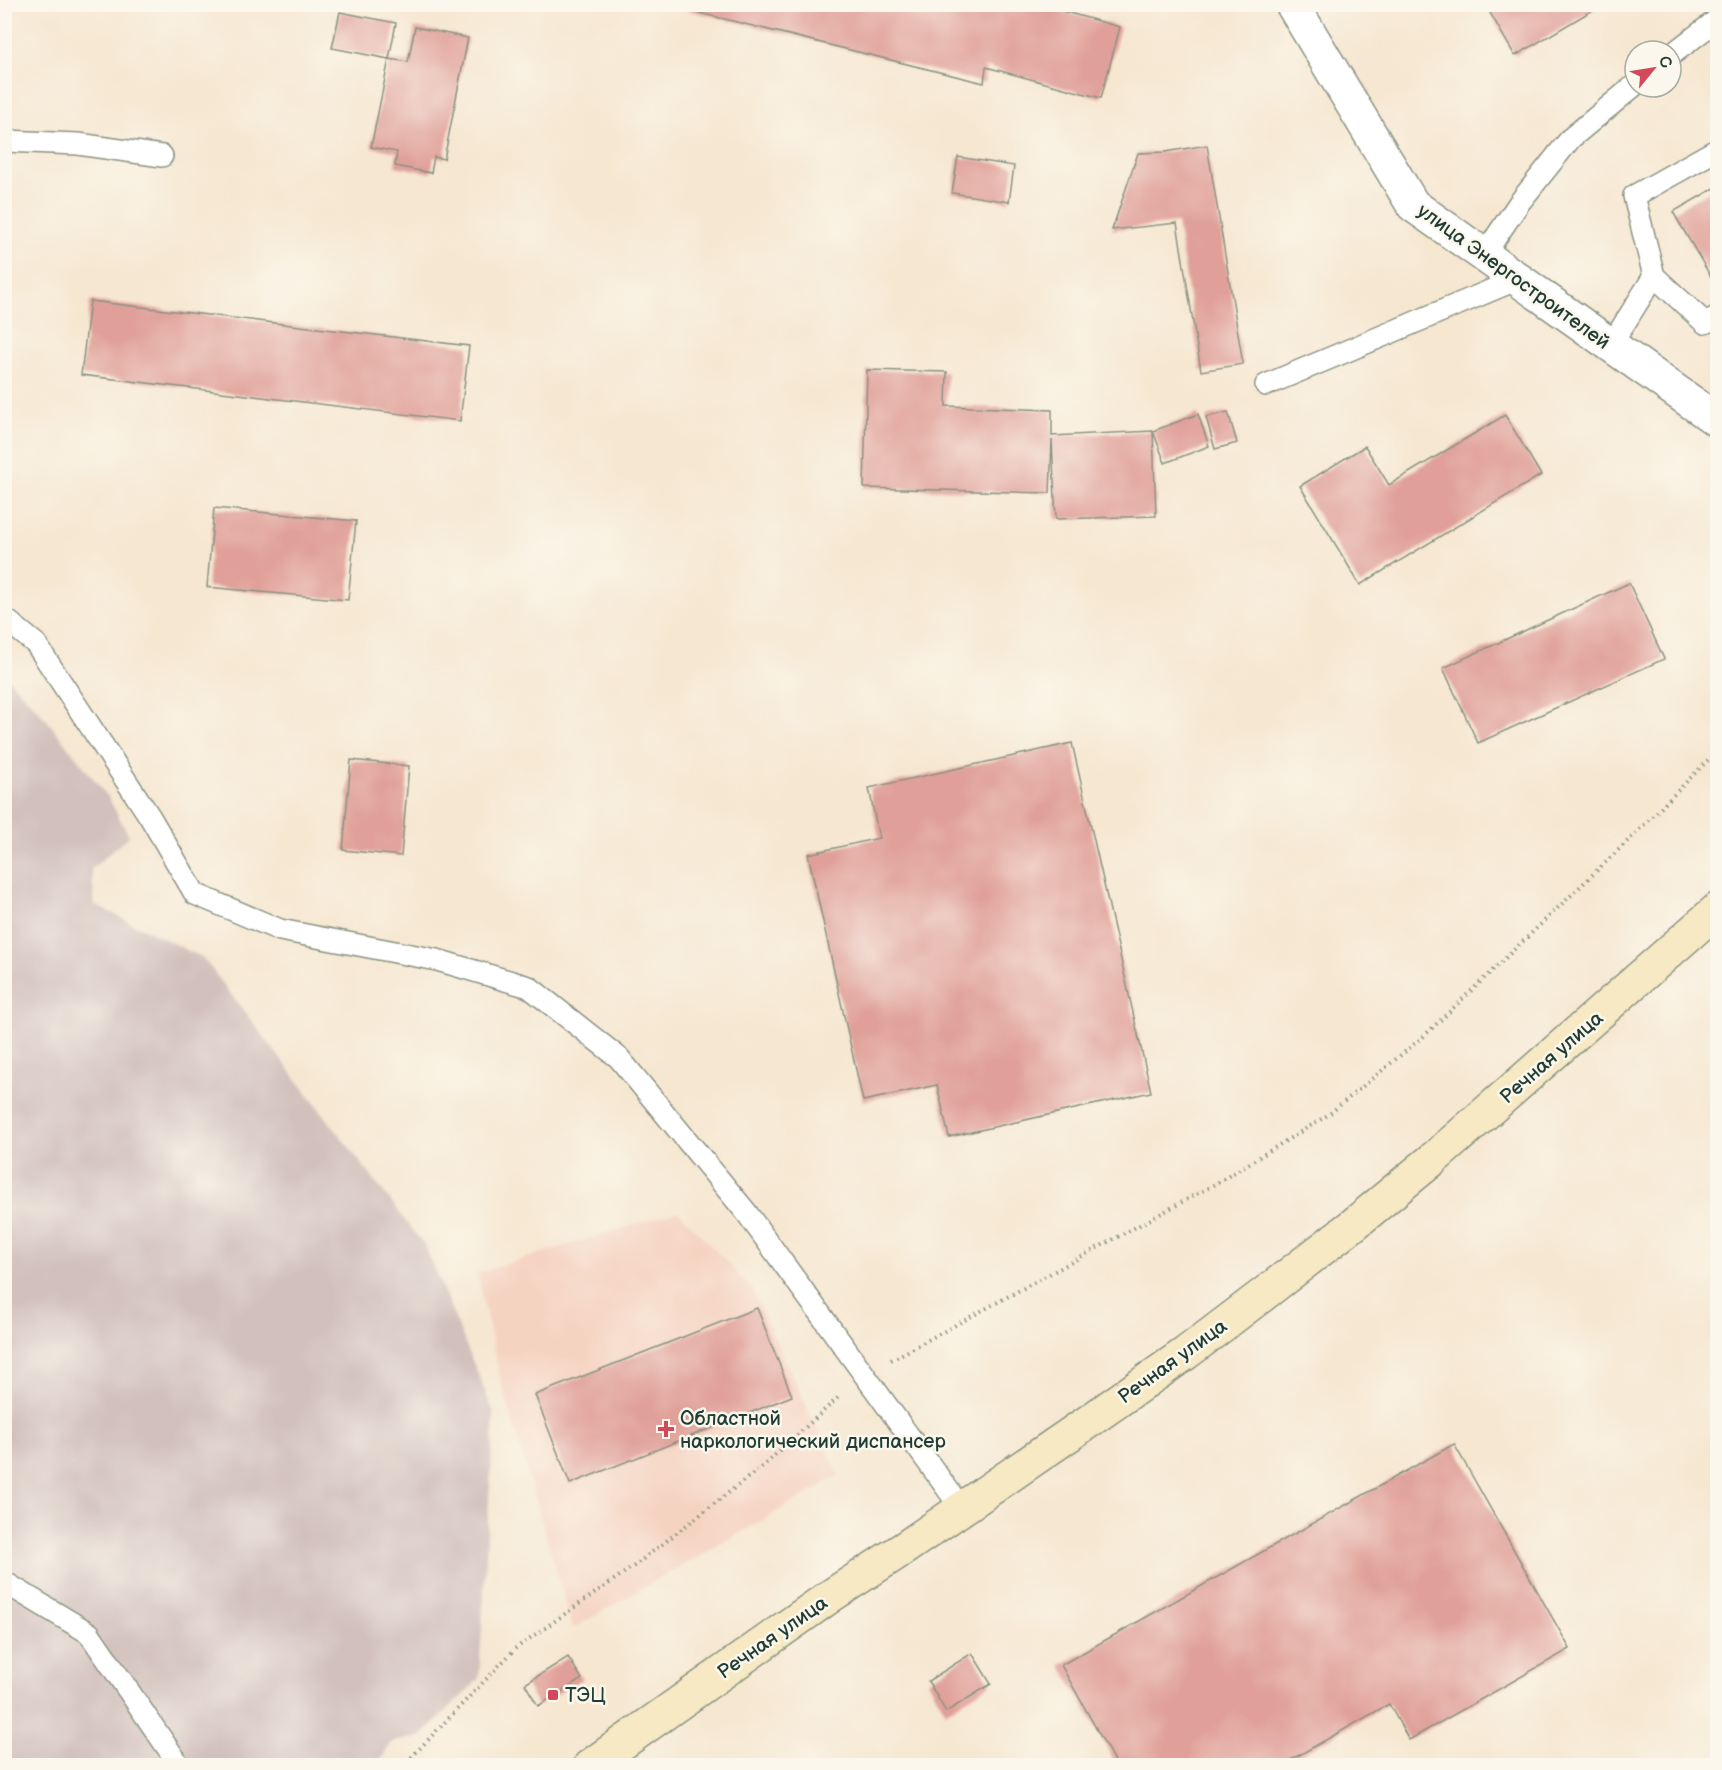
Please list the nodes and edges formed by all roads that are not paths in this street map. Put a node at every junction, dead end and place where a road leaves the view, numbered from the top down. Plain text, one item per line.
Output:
1 (1292, 4) edge
2 (1718, 19) edge
3 (1683, 46) edge
4 (1623, 95) edge
5 (4, 141) edge
6 (1718, 149) edge
7 (162, 156) dead end
8 (1484, 255) junction
9 (1654, 276) junction
10 (1518, 279) junction
11 (1718, 316) edge
12 (1611, 345) junction
13 (1266, 385) dead end
14 (1718, 421) edge
15 (4, 618) edge
16 (1718, 909) edge
17 (962, 1509) junction
18 (4, 1582) edge
19 (180, 1766) edge
20 (590, 1766) edge

1 - 8 street, улица Энергостроителей
2 - 3 lane
4 - 8 lane
5 - 7 lane
6 - 9 lane
8 - 10 street, улица Энергостроителей
9 - 11 lane
9 - 12 lane
10 - 12 street, улица Энергостроителей
10 - 13 lane
12 - 14 street, улица Энергостроителей
15 - 17 lane
16 - 17 main road, Речная улица
17 - 20 main road, Речная улица
18 - 19 lane

